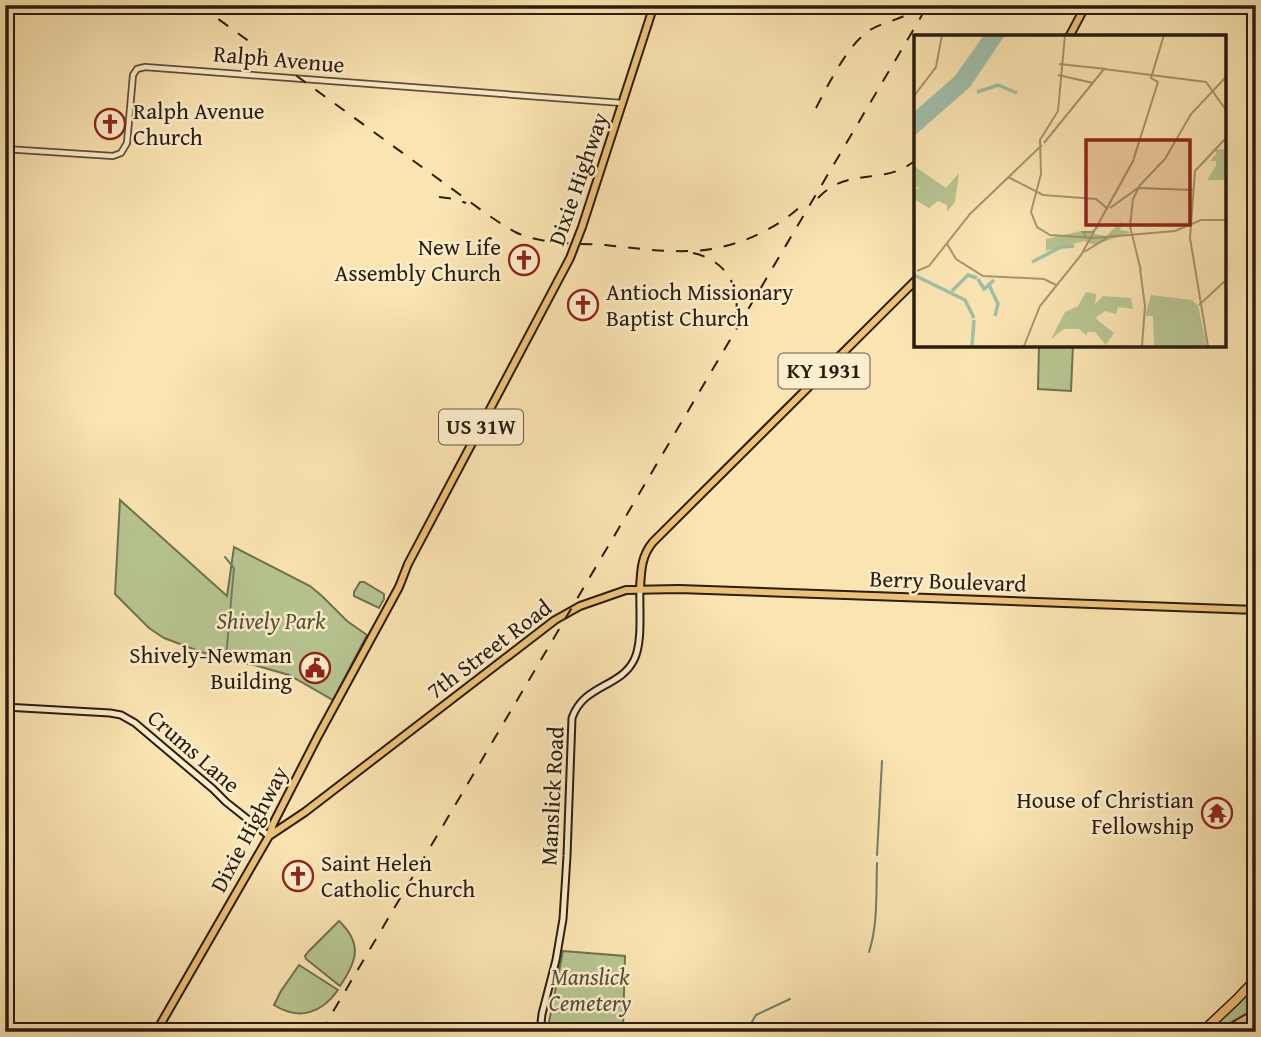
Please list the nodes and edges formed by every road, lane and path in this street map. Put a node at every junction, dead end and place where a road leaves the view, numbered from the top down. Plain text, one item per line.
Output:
1 (654, 5) edge
2 (1086, 5) edge
3 (1070, 35) edge
4 (623, 103) junction
5 (5, 149) edge
6 (914, 282) edge
7 (640, 589) junction
8 (1256, 610) edge
9 (5, 707) edge
10 (269, 836) junction
11 (1254, 982) edge
12 (1256, 1014) edge
13 (1256, 1025) edge
14 (156, 1032) edge
15 (540, 1032) edge
16 (1202, 1032) edge
17 (1225, 1032) edge
18 (1243, 1032) edge

1 - 4 main road, Dixie Highway / US 31W
2 - 3 main road
4 - 5 street, Ralph Avenue
4 - 10 main road, Dixie Highway / US 31W
6 - 7 main road, KY 1931
7 - 8 main road, Berry Boulevard
7 - 10 main road, 7th Street Road
7 - 15 main road, Manslick Road / KY 1931
9 - 10 main road, Crums Lane
10 - 14 main road, Dixie Highway / US 31W
11 - 16 highway
12 - 17 highway
13 - 18 highway

